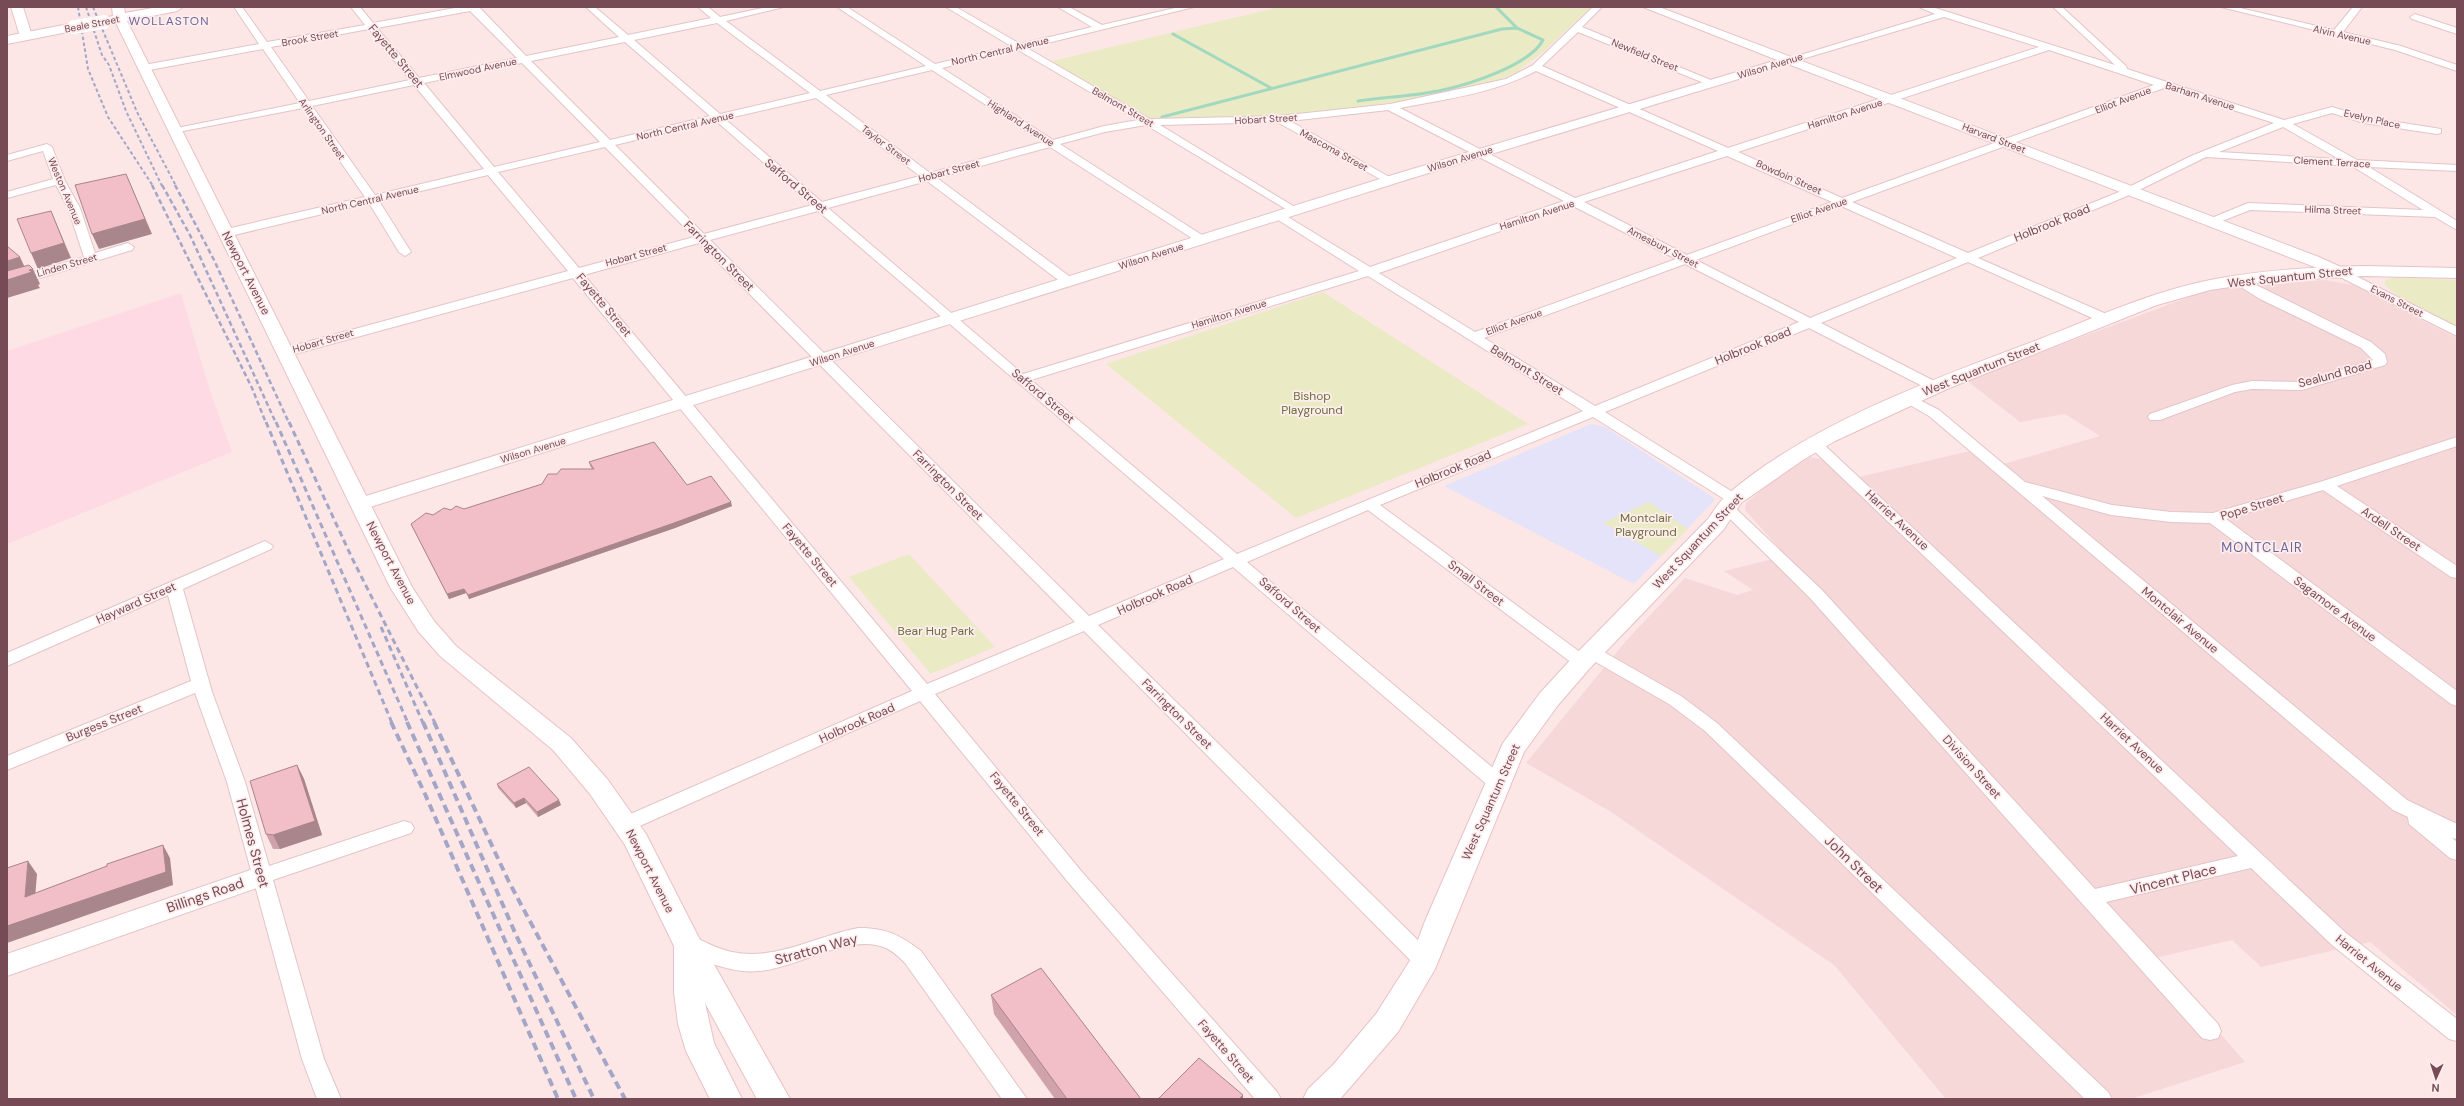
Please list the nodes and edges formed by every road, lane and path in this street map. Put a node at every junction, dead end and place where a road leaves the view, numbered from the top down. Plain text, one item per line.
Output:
1 (17, 7) edge
2 (156, 7) edge
3 (177, 7) edge
4 (238, 7) edge
5 (355, 7) edge
6 (473, 7) edge
7 (590, 7) edge
8 (702, 7) edge
9 (780, 7) edge
10 (841, 7) edge
11 (950, 7) edge
12 (1062, 7) edge
13 (1190, 7) edge
14 (1598, 7) edge
15 (1649, 7) edge
16 (1923, 7) edge
17 (2046, 7) edge
18 (2358, 7) edge
19 (2230, 8) edge
20 (2059, 9) edge
21 (119, 13) edge
22 (1944, 14) junction
23 (2415, 17) dead end
24 (719, 20) junction
25 (372, 26) junction
26 (1101, 28) junction
27 (1576, 28) junction
28 (2457, 31) edge
29 (2337, 33) junction
30 (26, 36) junction
31 (7, 40) edge
32 (625, 40) junction
33 (264, 46) junction
34 (1019, 47) junction
35 (2050, 47) junction
36 (524, 60) junction
37 (1789, 60) junction
38 (933, 67) junction
39 (1536, 67) junction
40 (144, 68) junction
41 (2457, 68) edge
42 (2127, 72) junction
43 (418, 82) junction
44 (1713, 83) junction
45 (2165, 84) junction
46 (818, 94) junction
47 (1891, 99) junction
48 (305, 105) junction
49 (1390, 107) junction
50 (1630, 108) junction
51 (717, 118) junction
52 (1279, 119) junction
53 (1148, 122) junction
54 (2284, 123) junction
55 (177, 131) junction
56 (2437, 131) dead end
57 (1052, 143) junction
58 (2005, 143) junction
59 (608, 144) junction
60 (1731, 152) junction
61 (1480, 153) junction
62 (2206, 154) junction
63 (7, 158) edge
64 (2350, 162) junction
65 (2457, 168) edge
66 (491, 171) junction
67 (928, 176) junction
68 (59, 181) junction
69 (1389, 181) junction
70 (2131, 190) junction
71 (7, 195) edge
72 (372, 199) junction
73 (1576, 202) junction
74 (1843, 202) junction
75 (820, 205) junction
76 (1294, 211) junction
77 (2437, 214) junction
78 (1279, 216) junction
79 (2457, 216) edge
80 (2213, 221) junction
81 (2457, 226) edge
82 (226, 233) junction
83 (701, 237) junction
84 (1202, 240) junction
85 (128, 247) dead end
86 (405, 252) dead end
87 (1969, 257) junction
88 (90, 258) junction
89 (1686, 259) junction
90 (575, 271) junction
91 (2338, 271) junction
92 (1369, 272) junction
93 (2457, 273) edge
94 (2240, 281) junction
95 (1069, 282) junction
96 (7, 284) edge
97 (950, 319) junction
98 (2106, 319) junction
99 (1811, 322) junction
100 (2457, 332) edge
101 (1472, 337) junction
102 (286, 352) junction
103 (821, 359) junction
104 (1023, 378) junction
105 (1935, 387) junction
106 (1908, 398) junction
107 (685, 403) junction
108 (1594, 412) junction
109 (2155, 416) dead end
110 (2457, 440) edge
111 (1814, 444) junction
112 (2018, 484) junction
113 (2325, 485) junction
114 (360, 504) junction
115 (1369, 504) junction
116 (1731, 504) junction
117 (2214, 518) junction
118 (265, 546) dead end
119 (1237, 560) junction
120 (2457, 573) edge
121 (174, 587) junction
122 (1088, 624) junction
123 (1586, 657) junction
124 (7, 660) edge
125 (201, 684) junction
126 (925, 692) junction
127 (2457, 700) edge
128 (7, 763) edge
129 (1498, 783) junction
130 (2400, 805) junction
131 (626, 824) junction
132 (404, 828) dead end
133 (2457, 832) edge
134 (2457, 853) edge
135 (2255, 860) junction
136 (262, 876) junction
137 (2091, 898) junction
138 (686, 942) junction
139 (1425, 960) junction
140 (7, 965) edge
141 (2210, 1031) dead end
142 (2457, 1032) edge
143 (329, 1099) edge
144 (726, 1099) edge
145 (774, 1099) edge
146 (1015, 1099) edge
147 (1269, 1099) edge
148 (1319, 1099) edge
149 (2100, 1099) edge

1 - 30 street
2 - 21 street
3 - 21 main road, Beale Street
4 - 33 street, Arlington Street
5 - 25 street, Fayette Street
6 - 25 street, Brook Street
6 - 36 street, Farrington Street
7 - 32 street, Safford Street
8 - 24 street, Taylor Street
9 - 24 street, Elmwood Avenue
10 - 38 street, Highland Avenue
11 - 34 street, Belmont Street
12 - 26 street
13 - 26 street, North Central Avenue
14 - 27 street, Hobart Street
15 - 37 street, Harvard Street
16 - 22 street, Barham Avenue
17 - 20 street
18 - 29 street
19 - 29 street, Alvin Avenue
20 - 42 street
21 - 30 main road, Beale Street, bridge
21 - 40 main road, Newport Avenue
22 - 35 street, Barham Avenue
22 - 37 street, Wilson Avenue
23 - 28 street
24 - 32 street, Elmwood Avenue
24 - 46 street, Taylor Street
25 - 33 street, Brook Street
25 - 43 street, Fayette Street
26 - 34 street, North Central Avenue
27 - 39 street, Hobart Street
27 - 44 street, Newfield Street
29 - 41 street, Alvin Avenue
30 - 31 main road, Beale Street
32 - 36 street, Elmwood Avenue
32 - 51 street, Safford Street
33 - 40 street, Brook Street
33 - 48 street, Arlington Street
34 - 38 street, North Central Avenue
34 - 53 street, Belmont Street
35 - 42 street, Barham Avenue
35 - 47 street, Hamilton Avenue
36 - 43 street, Elmwood Avenue
36 - 59 street, Farrington Street
37 - 44 street, Wilson Avenue
37 - 47 street, Harvard Street
38 - 46 street, North Central Avenue
38 - 57 street, Highland Avenue
39 - 49 street, Hobart Street
39 - 50 street, Bowdoin Street
40 - 55 main road, Newport Avenue
42 - 45 street, Barham Avenue
43 - 48 street, Elmwood Avenue
43 - 66 street, Fayette Street
44 - 50 street, Wilson Avenue
45 - 54 street, Barham Avenue
45 - 58 street, Elliot Avenue
46 - 51 street, North Central Avenue
46 - 67 street, Taylor Street
47 - 58 street, Harvard Street
47 - 60 street, Hamilton Avenue
48 - 55 street, Elmwood Avenue
48 - 72 street, Arlington Street
49 - 52 street, Hobart Street
49 - 61 street, Amesbury Street
50 - 60 street, Bowdoin Street
50 - 61 street, Wilson Avenue
51 - 59 street, North Central Avenue
51 - 75 street, Safford Street
52 - 53 street, Hobart Street
52 - 69 street, Mascoma Street
53 - 57 street, Hobart Street
53 - 76 street, Belmont Street
54 - 56 street, Evelyn Place
54 - 62 street, Holbrook Road
54 - 64 street, Barham Avenue
55 - 82 main road, Newport Avenue
57 - 67 street, Hobart Street
57 - 84 street, Highland Avenue
58 - 70 street, Harvard Street
58 - 74 street, Elliot Avenue
59 - 66 street, North Central Avenue
59 - 83 street, Farrington Street
60 - 73 street, Hamilton Avenue
60 - 74 street, Bowdoin Street
61 - 69 street, Wilson Avenue
61 - 73 street, Amesbury Street
62 - 64 street, Clement Terrace
62 - 70 street, Holbrook Road
63 - 68 street, Weston Avenue
64 - 65 street, Clement Terrace
64 - 77 street, Barham Avenue
66 - 72 street, North Central Avenue
66 - 90 street, Fayette Street
67 - 75 street, Hobart Street
67 - 95 street, Taylor Street
68 - 71 street
68 - 88 street, Weston Avenue
69 - 76 street, Wilson Avenue
70 - 80 street, Harvard Street
70 - 87 street, Holbrook Road
72 - 82 street, North Central Avenue
72 - 86 street, Arlington Street
73 - 89 street, Amesbury Street
73 - 92 street, Hamilton Avenue
74 - 87 street, Bowdoin Street
74 - 89 street, Elliot Avenue
75 - 83 street, Hobart Street
75 - 97 street, Safford Street
76 - 78 street, Wilson Avenue
77 - 79 street, Hilma Street
77 - 80 street, Hilma Street
77 - 81 street, Barham Avenue
78 - 84 street, Wilson Avenue
78 - 92 street, Belmont Street
80 - 91 street, Harvard Street
82 - 102 main road, Newport Avenue
83 - 90 street, Hobart Street
83 - 103 street, Farrington Street
84 - 95 street, Wilson Avenue
85 - 88 street, Linden Street
87 - 98 street, Bowdoin Street
87 - 99 street, Holbrook Road
88 - 96 street, Linden Street
89 - 99 street, Amesbury Street
89 - 101 street, Elliot Avenue
90 - 102 street, Hobart Street
90 - 107 street, Fayette Street
91 - 93 main road, West Squantum Street
91 - 94 main road, West Squantum Street
91 - 100 street, Evans Street
92 - 101 street, Belmont Street
92 - 104 street, Hamilton Avenue
94 - 98 main road, West Squantum Street
94 - 109 street, Sealund Road
95 - 97 street, Wilson Avenue
97 - 103 street, Wilson Avenue
97 - 104 street, Safford Street
98 - 105 main road, West Squantum Street
99 - 105 street, Amesbury Street
99 - 108 street, Holbrook Road
101 - 108 street, Belmont Street
102 - 114 main road, Newport Avenue
103 - 107 street, Wilson Avenue
103 - 122 street, Farrington Street
104 - 119 street, Safford Street
105 - 106 main road, West Squantum Street
106 - 111 main road, West Squantum Street
106 - 112 street, Montclair Avenue
107 - 114 street, Wilson Avenue
107 - 126 street, Fayette Street
108 - 115 street, Holbrook Road
108 - 116 street, Belmont Street
110 - 113 street, Pope Street
111 - 116 main road, West Squantum Street
111 - 135 street, Harriet Avenue
112 - 117 street, Pope Street
112 - 130 street, Montclair Avenue
113 - 117 street, Pope Street
113 - 120 street, Ardell Street
114 - 131 main road, Newport Avenue
115 - 119 street, Holbrook Road
115 - 123 street, Small Street
116 - 123 main road, West Squantum Street
116 - 137 street, Division Street
117 - 127 street, Sagamore Avenue
118 - 121 street, Hayward Street
119 - 122 street, Holbrook Road
119 - 129 street, Safford Street
121 - 124 street, Hayward Street
121 - 125 street, Holmes Street
122 - 126 street, Holbrook Road
122 - 139 street, Farrington Street
123 - 129 main road, West Squantum Street
123 - 149 street, John Street
125 - 128 street, Burgess Street
125 - 136 street, Holmes Street
126 - 131 street, Holbrook Road
126 - 147 street, Fayette Street
129 - 139 main road, West Squantum Street
130 - 133 street, Montclair Avenue
130 - 134 street
131 - 138 main road, Newport Avenue
132 - 136 street, Billings Road
135 - 137 street, Vincent Place
135 - 142 street, Harriet Avenue
136 - 140 street, Billings Road
136 - 143 street, Holmes Street
137 - 141 street, Division Street
138 - 144 main road
138 - 145 main road, Newport Avenue
138 - 146 street, Stratton Way
139 - 148 main road, West Squantum Street

